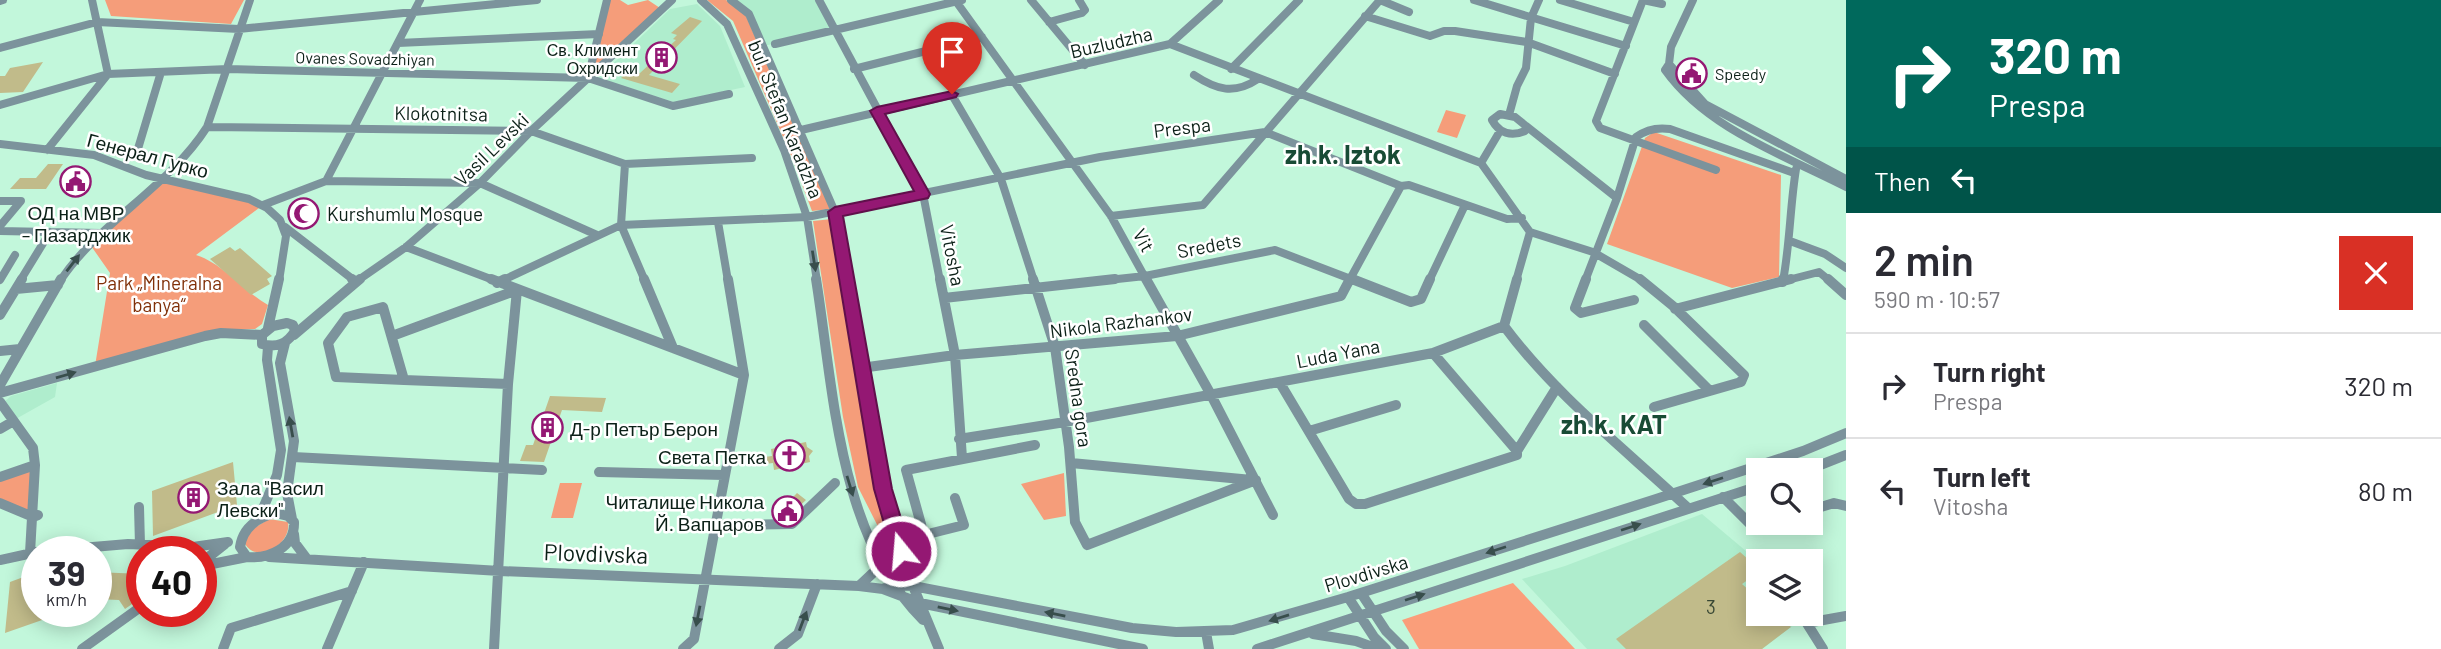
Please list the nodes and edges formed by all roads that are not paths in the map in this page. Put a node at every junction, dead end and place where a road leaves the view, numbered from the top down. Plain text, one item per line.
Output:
1 (92, 0) edge
2 (250, 0) edge
3 (420, 0) edge
4 (537, 0) edge
5 (607, 0) edge
6 (672, 0) edge
7 (701, 0) edge
8 (731, 0) edge
9 (819, 0) edge
10 (958, 0) edge
11 (1031, 0) edge
12 (1079, 0) edge
13 (1219, 0) edge
14 (1299, 0) edge
15 (1380, 0) edge
16 (1474, 0) edge
17 (1539, 0) edge
18 (1560, 0) edge
19 (1643, 0) edge
20 (1693, 0) edge
21 (1493, 3) edge
22 (1662, 4) dead end
23 (414, 12) junction
24 (1409, 12) dead end
25 (1365, 16) junction
26 (1531, 18) junction
27 (97, 22) junction
28 (1049, 22) junction
29 (1634, 22) junction
30 (239, 29) junction
31 (833, 29) junction
32 (599, 34) junction
33 (982, 37) junction
34 (1528, 42) junction
35 (398, 43) junction
36 (775, 44) dead end
37 (1170, 44) junction
38 (0, 46) edge
39 (1626, 46) junction
40 (1084, 65) junction
41 (228, 69) junction
42 (854, 69) junction
43 (1231, 69) junction
44 (161, 72) junction
45 (383, 72) junction
46 (108, 74) junction
47 (1615, 74) junction
48 (1194, 75) dead end
49 (588, 78) junction
50 (1258, 79) junction
51 (1014, 81) junction
52 (1297, 93) junction
53 (729, 94) dead end
54 (952, 94) junction
55 (0, 105) edge
56 (877, 111) junction
57 (1509, 115) junction
58 (207, 127) junction
59 (355, 127) junction
60 (1526, 127) junction
61 (801, 130) junction
62 (531, 131) junction
63 (1500, 131) junction
64 (1265, 132) junction
65 (1635, 142) junction
66 (0, 144) edge
67 (47, 150) junction
68 (137, 152) dead end
69 (752, 158) dead end
70 (1803, 160) junction
71 (1075, 163) junction
72 (1481, 163) junction
73 (625, 164) junction
74 (1716, 170) dead end
75 (1794, 173) junction
76 (162, 179) junction
77 (1001, 179) junction
78 (1846, 179) edge
79 (326, 181) junction
80 (480, 183) junction
81 (1401, 186) junction
82 (1846, 187) edge
83 (923, 194) junction
84 (1617, 198) junction
85 (0, 201) edge
86 (263, 205) junction
87 (1465, 205) junction
88 (835, 212) junction
89 (1111, 216) junction
90 (807, 217) junction
91 (1522, 218) junction
92 (718, 222) junction
93 (621, 225) junction
94 (285, 227) junction
95 (0, 228) edge
96 (50, 232) junction
97 (1531, 232) junction
98 (100, 233) junction
99 (597, 235) junction
100 (1790, 241) junction
101 (406, 247) junction
102 (1595, 252) junction
103 (15, 255) dead end
104 (1846, 268) edge
105 (1145, 276) junction
106 (0, 280) edge
107 (1350, 280) junction
108 (356, 282) junction
109 (1783, 282) junction
110 (497, 283) junction
111 (58, 285) junction
112 (16, 289) junction
113 (517, 290) junction
114 (1035, 290) junction
115 (1846, 295) edge
116 (944, 298) junction
117 (1634, 299) dead end
118 (276, 301) junction
119 (1675, 309) junction
120 (0, 315) edge
121 (313, 316) junction
122 (286, 323) junction
123 (1644, 325) dead end
124 (1504, 326) junction
125 (265, 332) junction
126 (294, 335) junction
127 (392, 336) junction
128 (1177, 336) junction
129 (285, 343) junction
130 (268, 346) junction
131 (1055, 347) junction
132 (673, 348) junction
133 (20, 349) junction
134 (0, 351) edge
135 (1433, 353) junction
136 (955, 355) junction
137 (861, 368) junction
138 (744, 375) junction
139 (404, 380) junction
140 (1280, 383) junction
141 (508, 384) junction
142 (0, 385) edge
143 (1557, 387) junction
144 (1710, 391) junction
145 (0, 393) edge
146 (1210, 393) junction
147 (0, 402) edge
148 (1395, 405) dead end
149 (1654, 407) dead end
150 (12, 422) junction
151 (1065, 422) junction
152 (0, 429) edge
153 (1309, 431) junction
154 (1846, 433) edge
155 (959, 439) junction
156 (1035, 445) dead end
157 (1517, 451) junction
158 (1846, 455) edge
159 (293, 457) junction
160 (962, 458) junction
161 (1071, 463) junction
162 (1823, 464) edge
163 (35, 465) junction
164 (503, 469) junction
165 (542, 470) dead end
166 (599, 472) dead end
167 (724, 475) junction
168 (0, 477) edge
169 (1256, 480) junction
170 (835, 483) dead end
171 (1746, 489) edge
172 (1672, 494) junction
173 (1723, 497) junction
174 (955, 498) dead end
175 (0, 503) edge
176 (1823, 506) edge
177 (1846, 506) edge
178 (139, 507) dead end
179 (1688, 508) junction
180 (1273, 515) dead end
181 (36, 516) junction
182 (259, 518) junction
183 (292, 519) junction
184 (1746, 520) edge
185 (715, 525) junction
186 (243, 533) junction
187 (294, 534) junction
188 (34, 536) edge
189 (140, 536) edge
190 (228, 542) junction
191 (217, 544) edge
192 (217, 551) edge
193 (21, 556) edge
194 (247, 556) junction
195 (269, 556) junction
196 (307, 559) junction
197 (0, 560) edge
198 (217, 562) edge
199 (364, 562) junction
200 (880, 562) junction
201 (499, 570) junction
202 (706, 578) junction
203 (817, 584) junction
204 (859, 586) junction
205 (913, 586) junction
206 (888, 587) junction
207 (352, 591) junction
208 (1354, 595) junction
209 (901, 598) junction
210 (920, 603) junction
211 (1372, 611) junction
212 (1359, 616) junction
213 (1846, 616) edge
214 (126, 617) edge
215 (1823, 618) edge
216 (929, 625) junction
217 (1808, 626) edge
218 (1206, 632) junction
219 (1309, 633) junction
220 (82, 649) edge
221 (222, 649) edge
222 (327, 649) edge
223 (494, 649) edge
224 (683, 649) edge
225 (779, 649) edge
226 (939, 649) edge
227 (1143, 649) edge
228 (1209, 649) edge
229 (1257, 649) edge
230 (1378, 649) edge
231 (1386, 649) edge
232 (1404, 649) edge
233 (1823, 649) edge

1 - 27 street
2 - 30 street
3 - 23 street
4 - 23 street
5 - 32 street
6 - 49 street, Vasil Levski
7 - 90 street, bul. Stefan Karadzha
8 - 61 street, bul. Stefan Karadzha
9 - 31 street, Vitosha
10 - 31 street
10 - 33 street, Vit
11 - 28 street
12 - 28 street
13 - 37 street
14 - 43 street
15 - 24 street
15 - 25 street
16 - 21 street
17 - 26 street
18 - 29 street
19 - 22 street
19 - 29 street
20 - 70 street
21 - 26 street
23 - 30 street
23 - 35 street
25 - 34 street
25 - 52 street
26 - 34 street
26 - 39 street
27 - 30 street
27 - 38 street
27 - 46 street
28 - 40 street
29 - 39 street
30 - 41 street
31 - 36 street
31 - 42 street, Vitosha
32 - 35 street
32 - 49 street
33 - 42 street
33 - 51 street, Vit
34 - 47 street
34 - 57 street
35 - 45 street
37 - 40 street, Buzludzha
37 - 43 street, Buzludzha
39 - 47 street
40 - 51 street, Buzludzha
41 - 44 street, Ovanes Sovadzhiyan
41 - 45 street, Ovanes Sovadzhiyan
41 - 58 street
42 - 56 street, Vitosha
43 - 50 street, Buzludzha
44 - 46 street, Ovanes Sovadzhiyan
44 - 68 street
45 - 49 street, Ovanes Sovadzhiyan
45 - 59 street
46 - 55 street, Ovanes Sovadzhiyan
46 - 67 street
47 - 65 street
48 - 50 street
49 - 53 street, Ovanes Sovadzhiyan
49 - 62 street, Vasil Levski
50 - 52 street, Buzludzha
51 - 54 street, Buzludzha
51 - 71 street, Vit
52 - 64 street
52 - 72 street, Buzludzha
54 - 56 street, Buzludzha
54 - 77 street, Sredna gora
56 - 61 street, Buzludzha
56 - 83 street, Vitosha
57 - 60 street
57 - 63 street
58 - 59 street, Klokotnitsa
58 - 76 street
59 - 62 street, Klokotnitsa
59 - 79 street
60 - 63 street
60 - 84 street
61 - 88 street, bul. Stefan Karadzha
62 - 73 street, Klokotnitsa
62 - 80 street, Vasil Levski
63 - 72 street
64 - 71 street, Prespa
64 - 81 street
64 - 89 street
65 - 74 street
65 - 75 street
65 - 84 street
66 - 67 street, Генерал Гурко
67 - 76 street, Генерал Гурко
69 - 73 street, Klokotnitsa
70 - 75 street
70 - 78 street
70 - 82 street
71 - 77 street, Prespa
71 - 89 street, Vit
72 - 91 street
73 - 93 street
75 - 100 street
76 - 86 street, Генерал Гурко
76 - 98 street
77 - 83 street, Prespa
77 - 114 street, Sredna gora
79 - 80 street
79 - 86 street
80 - 99 street
80 - 101 street, Vasil Levski
81 - 87 street
81 - 107 street, Nikola Razhankov
83 - 88 street, Prespa
83 - 116 street, Vitosha
84 - 102 street
85 - 95 street
86 - 94 street, Генерал Гурко
87 - 91 street
87 - 107 street, Sredets
88 - 90 street, Prespa
88 - 137 street, bul. Stefan Karadzha
89 - 105 street, Vit
90 - 92 street, Prespa
90 -> 200 street, bul. Stefan Karadzha
91 - 97 street
92 - 93 street
92 - 138 street
93 - 99 street
93 - 132 street
94 - 108 street, Генерал Гурко
94 - 118 street
95 - 96 street
96 - 98 street
96 - 112 street
97 - 102 street
97 - 124 street
111 -> 98 street
99 - 110 street
100 - 104 street
100 - 109 street
101 - 108 street, Vasil Levski
101 - 110 street
102 - 117 street
102 - 119 street
103 - 106 street
105 - 107 street, Sredets
105 - 114 street, Sredets
105 - 128 street, Vit
107 - 128 street, Nikola Razhankov
108 - 121 street, Vasil Levski
109 - 115 street
109 - 119 street
110 - 113 street
111 - 112 street
111 - 133 street
112 - 120 street
113 - 127 street
113 - 132 street
113 - 141 street
114 - 116 street, Sredets
114 - 131 street, Sredna gora
116 - 136 street, Vitosha
118 - 122 street
118 - 125 street
119 - 144 street
121 - 122 street
121 - 126 street, Vasil Levski
122 - 125 street
122 - 126 street
123 - 144 street
124 - 135 street, Luda Yana
124 - 143 street
125 - 130 street
145 -> 125 street
126 - 129 street, Vasil Levski
127 - 139 street
127 - 139 street
128 - 131 street, Nikola Razhankov
128 - 146 street, Vit
129 - 130 street
159 -> 129 street
130 - 182 street
131 - 136 street, Nikola Razhankov
131 - 151 street, Sredna gora
132 - 138 street
133 - 134 street
133 - 142 street
135 - 140 street, Luda Yana
135 - 157 street
136 - 137 street, Nikola Razhankov
136 - 155 street, Vitosha
137 - 205 street, bul. Stefan Karadzha
138 - 167 street
139 - 141 street
140 - 146 street, Luda Yana
140 - 153 street
141 - 164 street
143 - 157 street
143 - 172 street
144 - 149 street
146 - 151 street, Luda Yana
146 - 169 street, Vit
147 - 150 street
148 - 153 street
150 - 152 street
150 - 163 street
151 - 155 street, Luda Yana
151 - 161 street, Sredna gora
153 - 157 street
154 -> 172 street, Plovdivska
155 - 160 street, Vitosha
156 - 160 street
158 - 162 street
159 - 164 street
159 - 183 street
160 - 174 street
161 - 169 street
161 - 169 street, Sredna gora
163 - 168 street
163 - 181 street
164 - 165 street
164 - 201 street
166 - 167 street
167 - 185 street
169 - 180 street, Vit
170 - 185 street
171 - 173 street, Plovdivska
172 - 179 street
172 -> 208 street, Plovdivska
173 - 179 street, Plovdivska
173 - 184 street
175 - 181 street
176 - 177 street
178 - 189 street
211 -> 179 street, Plovdivska
181 - 188 street
182 - 183 street
182 - 186 street
183 - 187 street
185 - 202 street
186 - 190 street
186 - 194 street
187 - 195 street
187 - 196 street
190 - 191 street
190 - 192 street
193 - 197 street
194 - 195 street
194 - 198 street
195 - 196 street, Plovdivska
196 - 199 street, Plovdivska
199 - 201 street, Plovdivska
199 - 207 street
200 - 204 street
200 - 206 street, bul. Stefan Karadzha
201 - 202 street, Plovdivska
201 - 223 street
202 - 203 street, Plovdivska
202 -> 224 street
203 - 204 street, Plovdivska
225 -> 203 street
204 - 206 street, Plovdivska
205 - 206 street, Plovdivska
205 - 210 street, bul. Stefan Karadzha
218 -> 205 street, Plovdivska
206 - 209 street, Plovdivska
207 - 221 street
207 - 222 street
208 - 211 street
208 - 212 street
208 -> 218 street, Plovdivska
209 - 210 street, Plovdivska
209 - 216 street
210 - 216 street, bul. Stefan Karadzha
210 -> 227 street, Plovdivska
211 - 212 street, Plovdivska
211 - 232 street
212 - 219 street, Plovdivska
212 - 231 street
213 - 215 street
214 - 220 street
216 - 226 street, bul. Stefan Karadzha
217 - 233 street
218 - 228 street
219 - 229 street, Plovdivska
219 - 230 street

